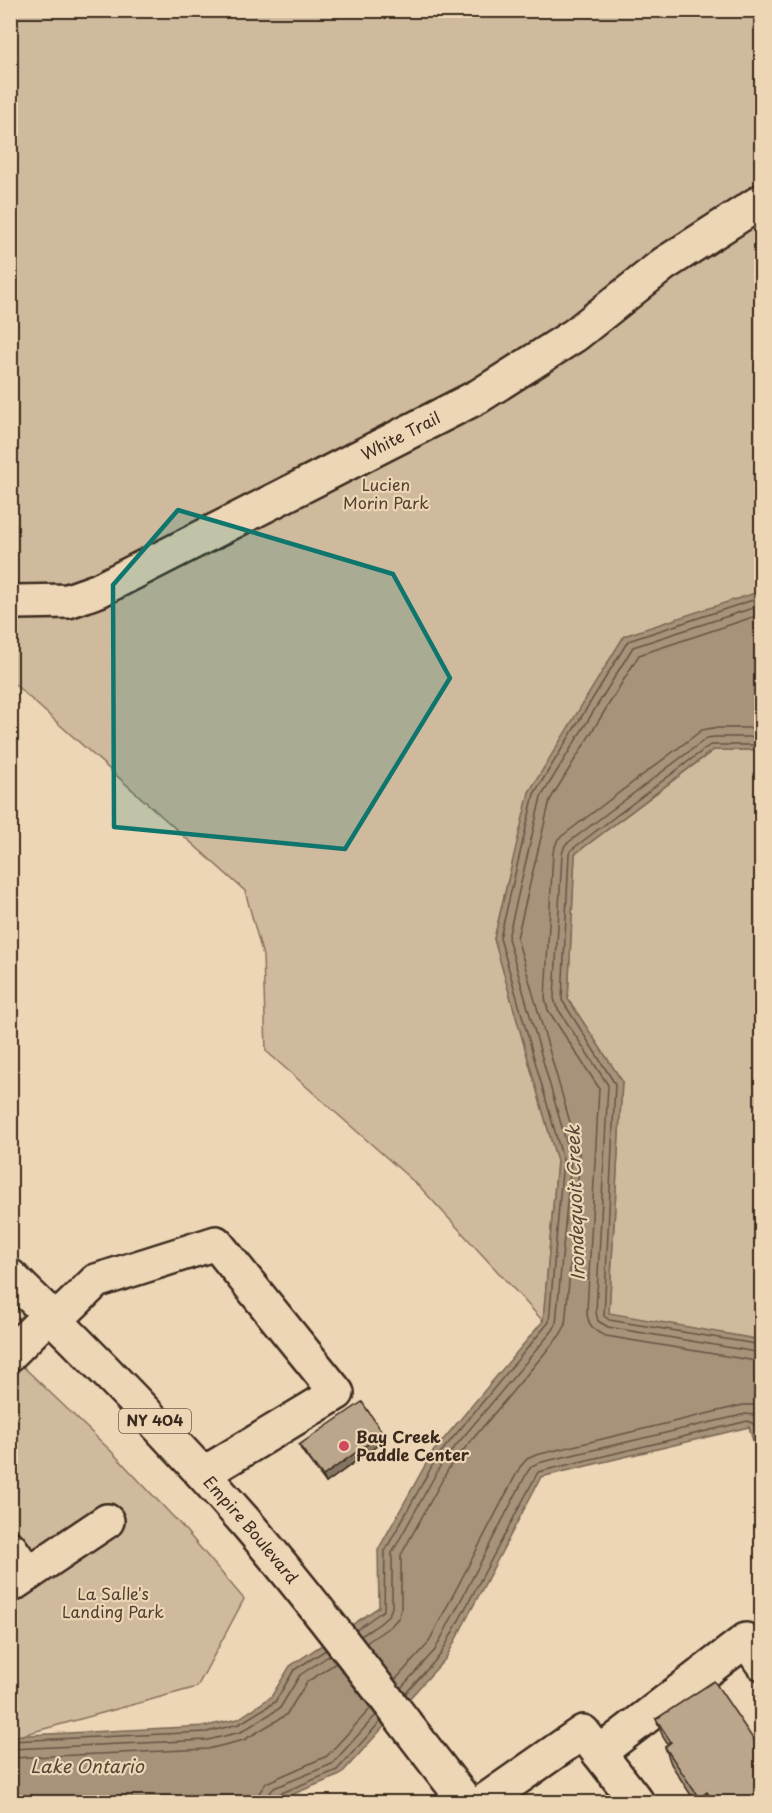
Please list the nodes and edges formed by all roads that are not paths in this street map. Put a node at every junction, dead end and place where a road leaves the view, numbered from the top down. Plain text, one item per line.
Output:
1 (762, 201) edge
2 (10, 600) edge
3 (10, 1276) edge
4 (53, 1317) junction
5 (10, 1354) edge
6 (203, 1474) junction
7 (107, 1521) dead end
8 (16, 1569) edge
9 (762, 1663) edge
10 (599, 1753) junction
11 (466, 1803) edge
12 (483, 1803) edge
13 (637, 1803) edge

1 - 2 main road, White Trail
3 - 4 main road, Empire Boulevard / NY 404
4 - 5 main road
4 - 6 main road, Empire Boulevard / NY 404
4 - 6 main road
6 - 11 main road, Empire Boulevard / NY 404
7 - 8 main road
9 - 10 main road
10 - 12 main road
10 - 13 main road

